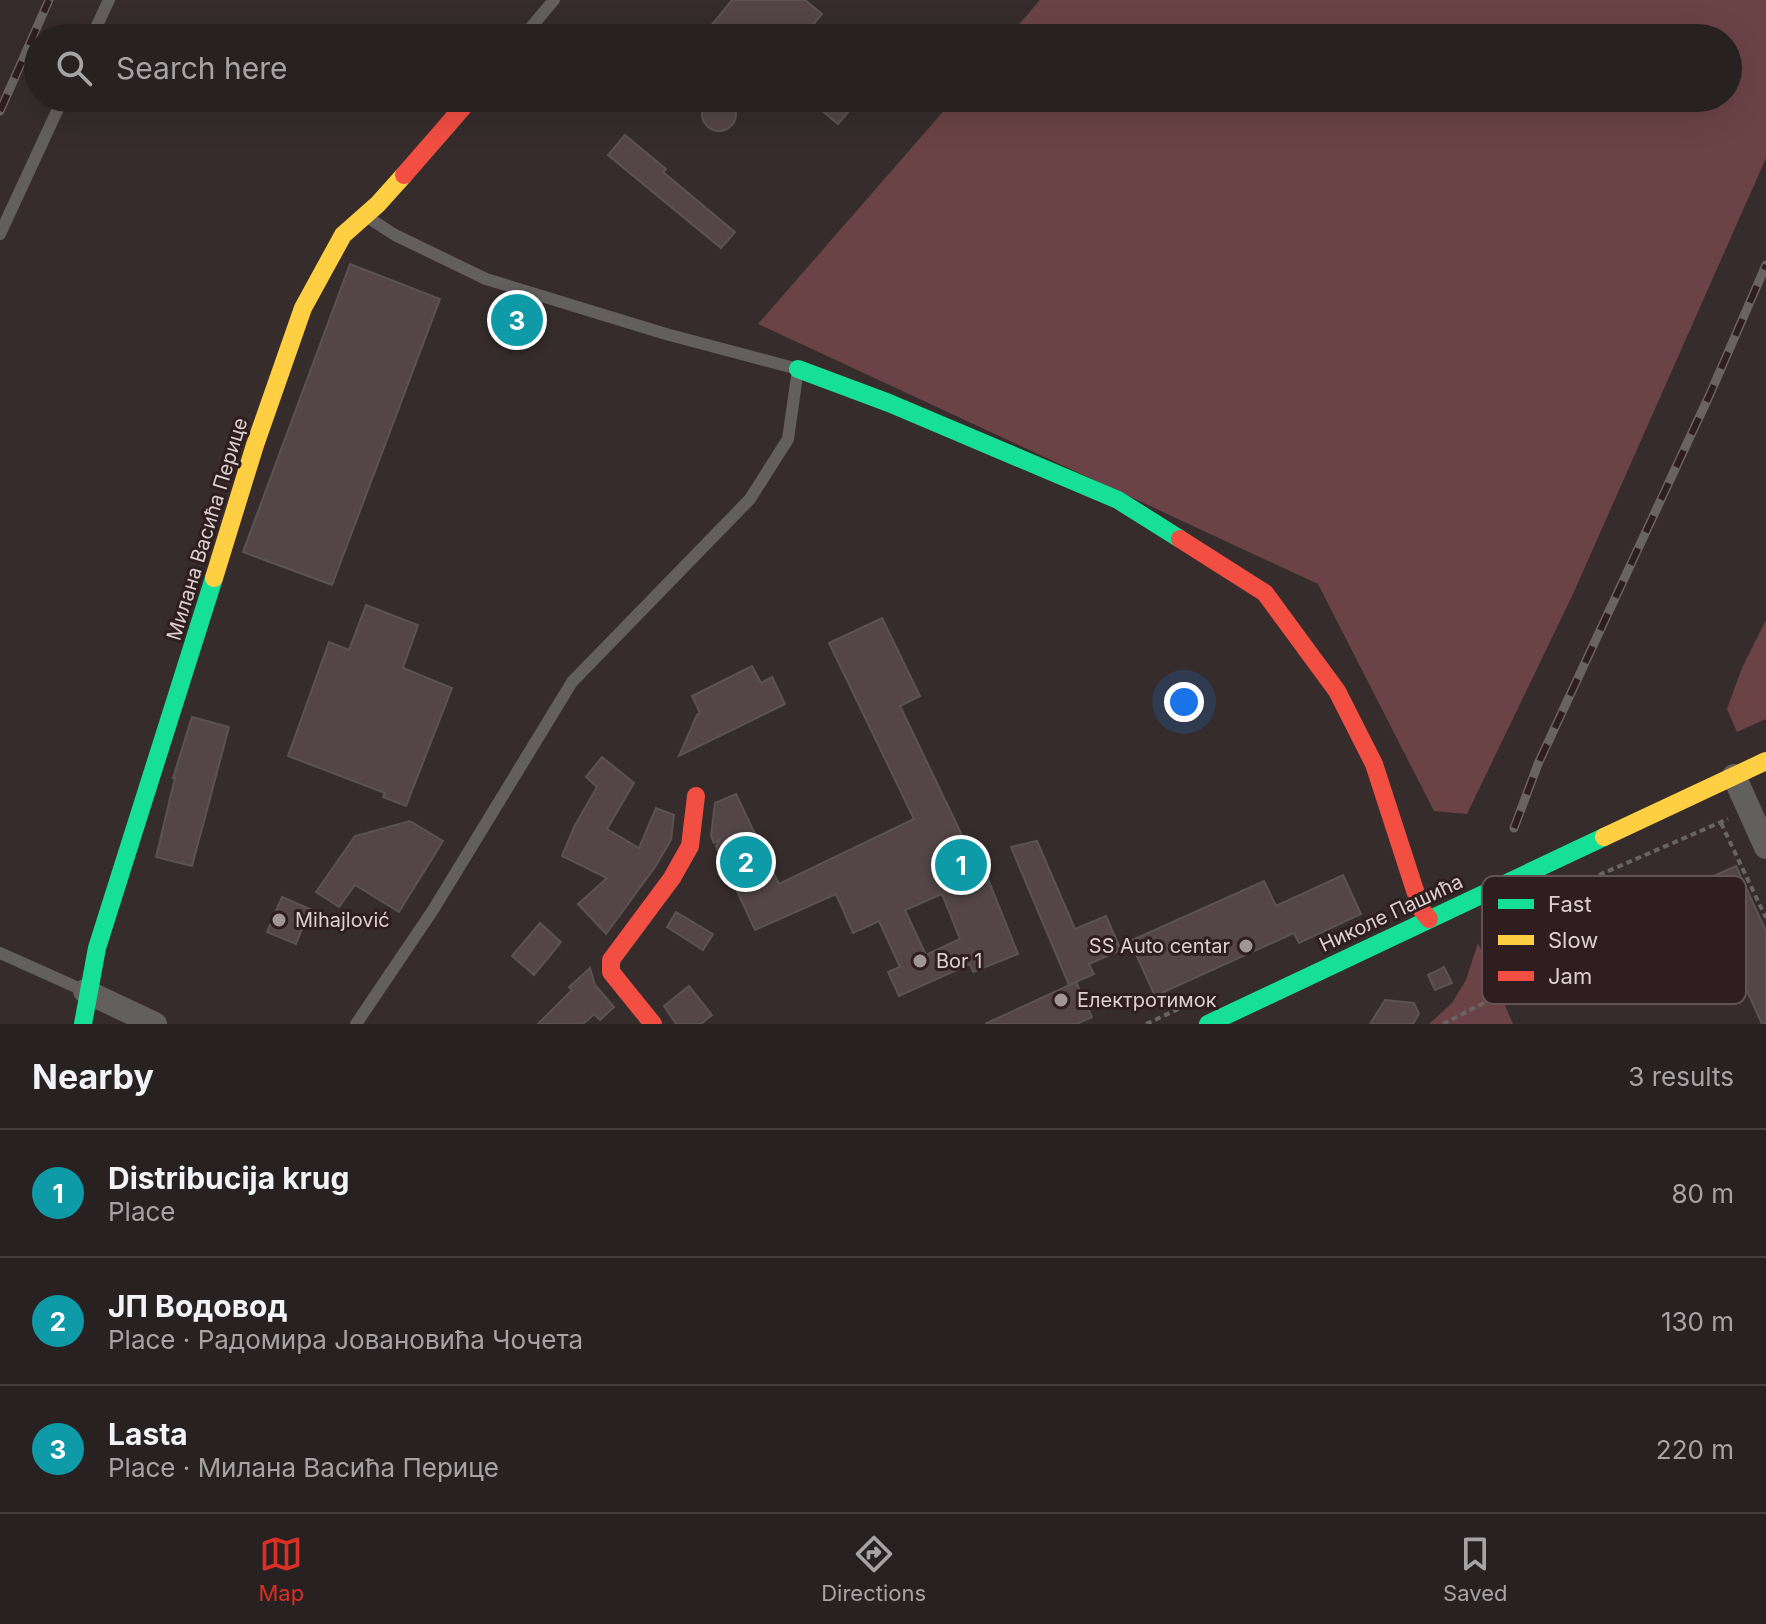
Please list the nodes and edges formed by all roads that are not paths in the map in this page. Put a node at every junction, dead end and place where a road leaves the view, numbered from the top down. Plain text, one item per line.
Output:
1 (109, 0) edge
2 (554, 0) edge
3 (98, 24) edge
4 (534, 24) edge
5 (57, 112) edge
6 (459, 112) edge
7 (365, 216) junction
8 (0, 234) edge
9 (798, 369) junction
10 (1766, 761) edge
11 (1734, 776) junction
12 (696, 796) dead end
13 (1766, 847) edge
14 (1521, 876) edge
15 (1482, 894) edge
16 (1429, 919) junction
17 (0, 953) edge
18 (85, 991) junction
19 (83, 1024) edge
20 (155, 1024) edge
21 (356, 1024) edge
22 (653, 1024) edge
23 (1208, 1024) edge

1 - 3 lane
2 - 4 lane
5 - 8 lane
6 - 7 street, Милана Васића Перице
7 - 9 lane
7 - 18 street, Милана Васића Перице
9 - 16 street
9 - 21 lane
10 - 11 street, Николе Пашића
11 - 13 street
11 - 14 street, Николе Пашића
12 - 22 street
15 - 16 street, Николе Пашића
16 - 23 street, Николе Пашића
17 - 18 lane
18 - 19 street, Милана Васића Перице
18 - 20 street

